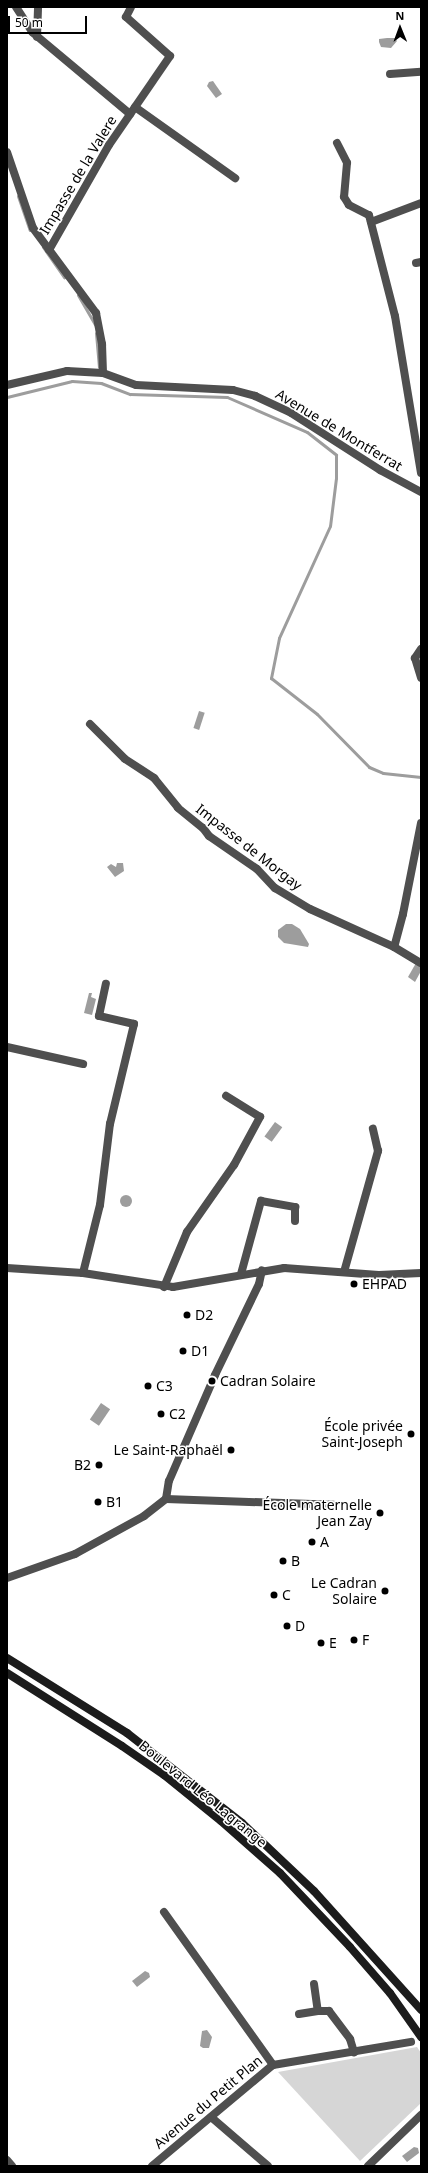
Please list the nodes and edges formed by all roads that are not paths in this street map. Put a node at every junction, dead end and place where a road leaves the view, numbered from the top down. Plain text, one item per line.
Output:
1 (16, 7) edge
2 (38, 7) edge
3 (131, 7) edge
4 (37, 36) junction
5 (421, 72) edge
6 (390, 74) dead end
7 (132, 111) junction
8 (337, 143) dead end
9 (7, 152) edge
10 (235, 178) dead end
11 (421, 203) edge
12 (371, 222) junction
13 (49, 250) junction
14 (103, 373) junction
15 (7, 385) edge
16 (421, 473) edge
17 (421, 492) edge
18 (421, 649) edge
19 (421, 678) edge
20 (90, 724) dead end
21 (421, 823) edge
22 (394, 948) junction
23 (421, 963) edge
24 (106, 984) dead end
25 (7, 1047) edge
26 (83, 1064) dead end
27 (226, 1096) dead end
28 (374, 1128) dead end
29 (294, 1221) dead end
30 (7, 1268) edge
31 (262, 1270) junction
32 (344, 1272) junction
33 (83, 1273) junction
34 (421, 1273) edge
35 (241, 1274) junction
36 (164, 1286) junction
37 (166, 1499) junction
38 (334, 1505) dead end
39 (7, 1578) edge
40 (7, 1658) edge
41 (7, 1673) edge
42 (164, 1912) dead end
43 (314, 1984) dead end
44 (421, 2010) edge
45 (318, 2011) junction
46 (299, 2014) dead end
47 (421, 2036) edge
48 (411, 2042) dead end
49 (354, 2052) junction
50 (273, 2065) junction
51 (421, 2115) edge
52 (211, 2117) junction
53 (421, 2125) edge
54 (401, 2137) junction
55 (7, 2160) edge
56 (12, 2166) edge
57 (152, 2166) edge
58 (268, 2166) edge
59 (368, 2166) edge

1 - 4 street, Impasse de la Valere
2 - 4 street
3 - 7 street, Impasse de la Valere
4 - 7 street, Impasse de la Valere
5 - 6 street
7 - 10 street
7 - 13 street, Impasse de la Valere
8 - 12 street
9 - 13 street, Impasse de la Valere
11 - 12 street
12 - 16 street
13 - 14 street, Impasse de la Valere
14 - 15 street, Avenue de Montferrat
14 - 17 street, Avenue de Montferrat
18 - 19 street
20 - 22 street, Impasse de Morgay
21 - 22 street
22 - 23 street, Impasse de Morgay
24 - 33 street
25 - 26 street
27 - 36 street
28 - 32 street
29 - 35 street
30 - 33 street
31 - 32 street
31 - 35 street
31 - 37 street
32 - 34 street
33 - 36 street
35 - 36 street
37 - 38 street
37 - 39 street
40 - 44 main road, Boulevard Léo Lagrange
41 - 47 main road, Boulevard Léo Lagrange
42 - 50 street
43 - 45 street
45 - 46 street
45 - 49 street
48 - 49 street, Avenue du Petit Plan
49 - 50 street, Avenue du Petit Plan
50 - 52 street, Avenue du Petit Plan
51 - 54 street
52 - 57 street, Avenue du Petit Plan
52 - 58 street
53 - 54 street
54 - 59 street
55 - 56 street

